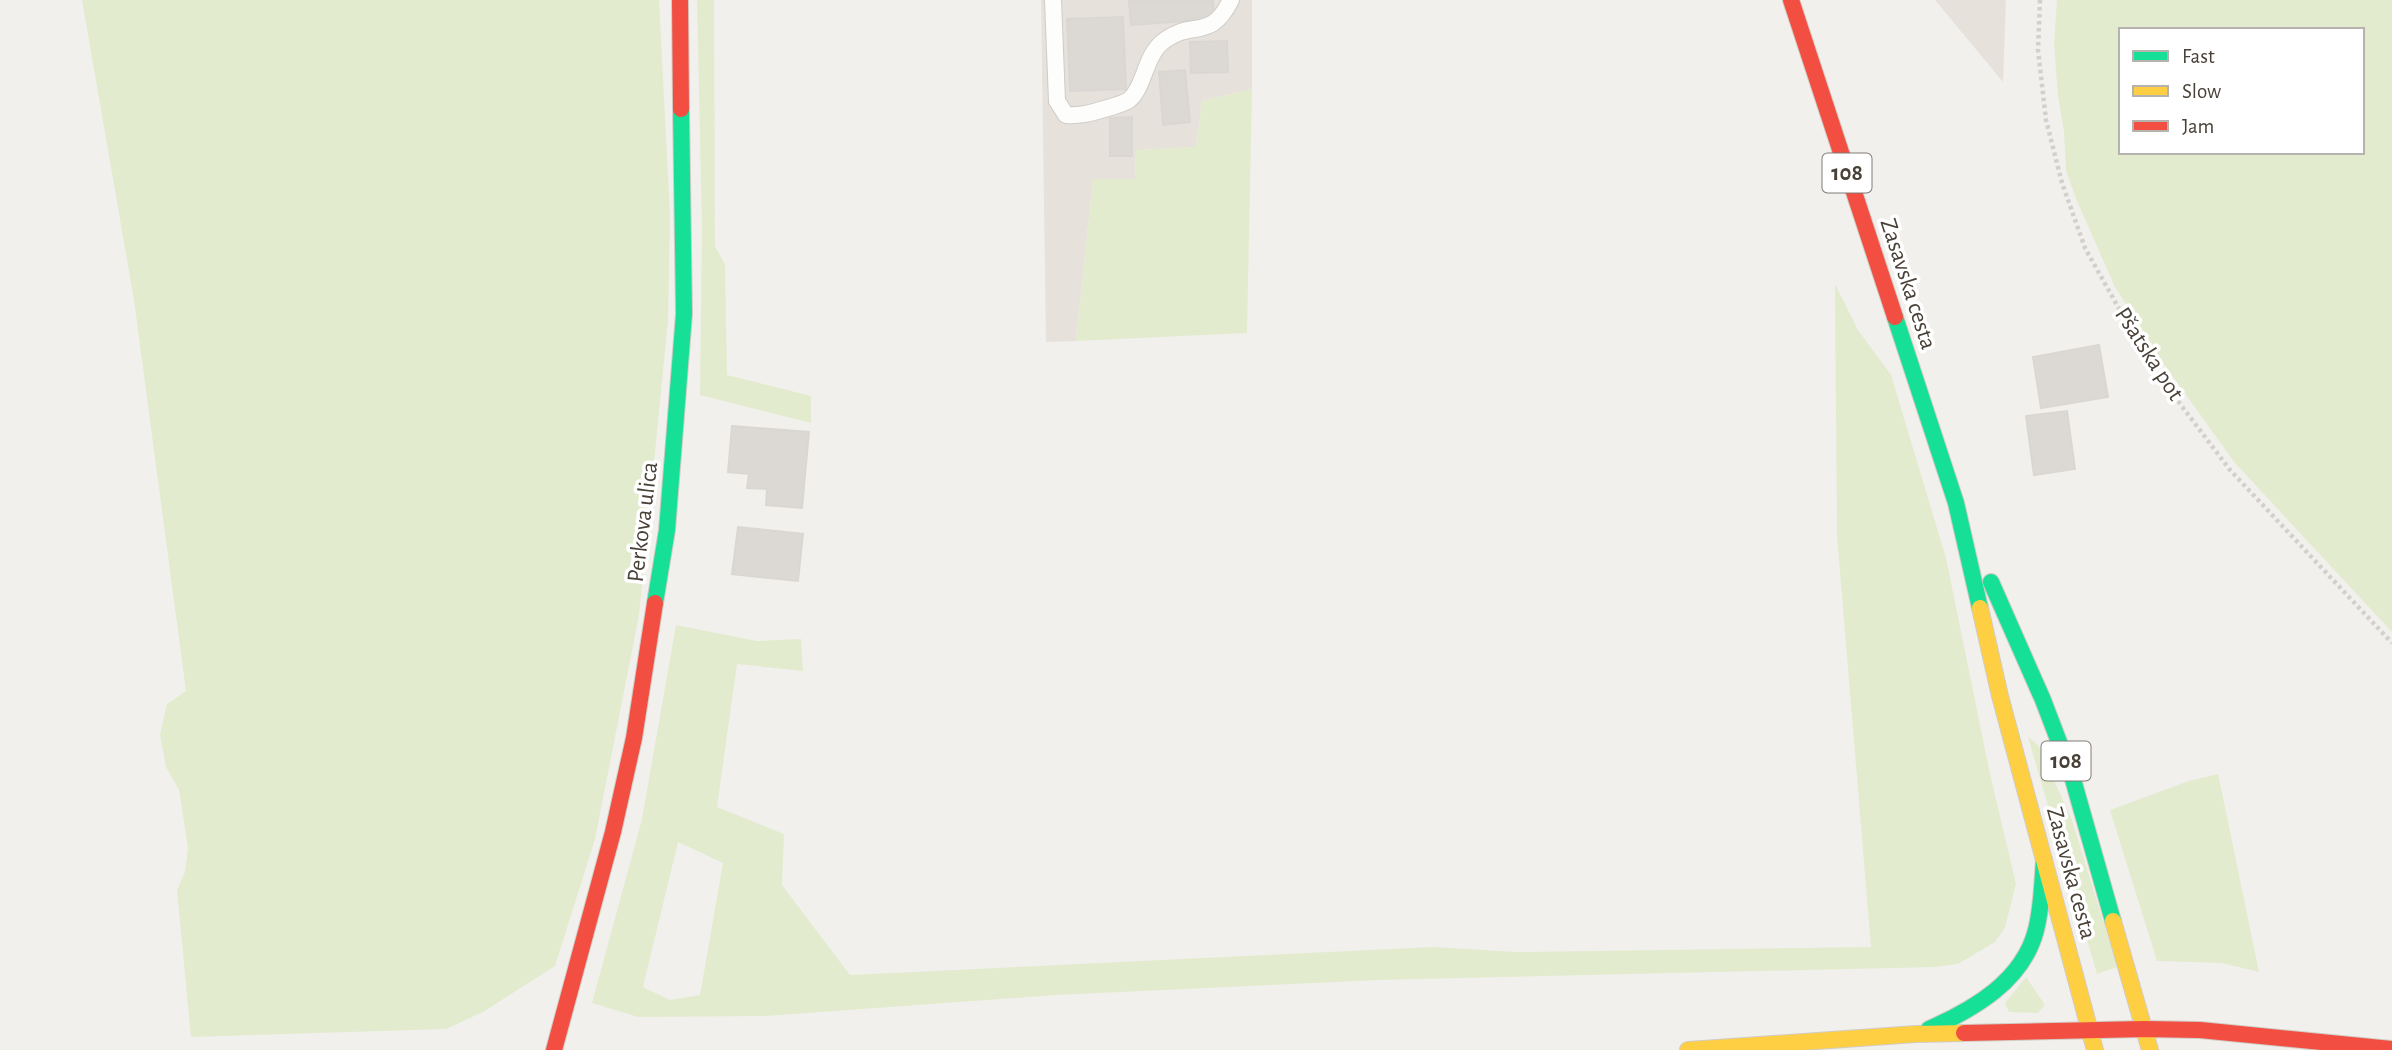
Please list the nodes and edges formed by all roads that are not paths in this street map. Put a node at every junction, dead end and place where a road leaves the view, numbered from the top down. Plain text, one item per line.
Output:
1 (680, 0) edge
2 (1053, 0) edge
3 (1231, 0) edge
4 (1783, 0) edge
5 (1791, 0) edge
6 (1796, 17) junction
7 (1956, 503) junction
8 (2044, 860) junction
9 (2144, 1029) junction
10 (2090, 1030) junction
11 (1916, 1034) junction
12 (556, 1045) edge
13 (2392, 1049) edge
14 (1688, 1050) edge
15 (2095, 1050) edge
16 (2150, 1050) edge

1 - 12 main road, Perkova ulica
2 - 3 lane
4 - 6 main road
5 - 6 main road, Zasavska cesta / 108
6 - 7 main road, Zasavska cesta / 108
7 - 8 main road, Zasavska cesta / 108
7 - 9 main road, Zasavska cesta / 108
8 - 10 main road, Zasavska cesta / 108
8 - 11 main road
9 - 10 main road
9 - 13 main road
9 - 16 main road, 108
10 - 11 main road
10 - 15 main road, Zasavska cesta / 108
11 - 14 main road

